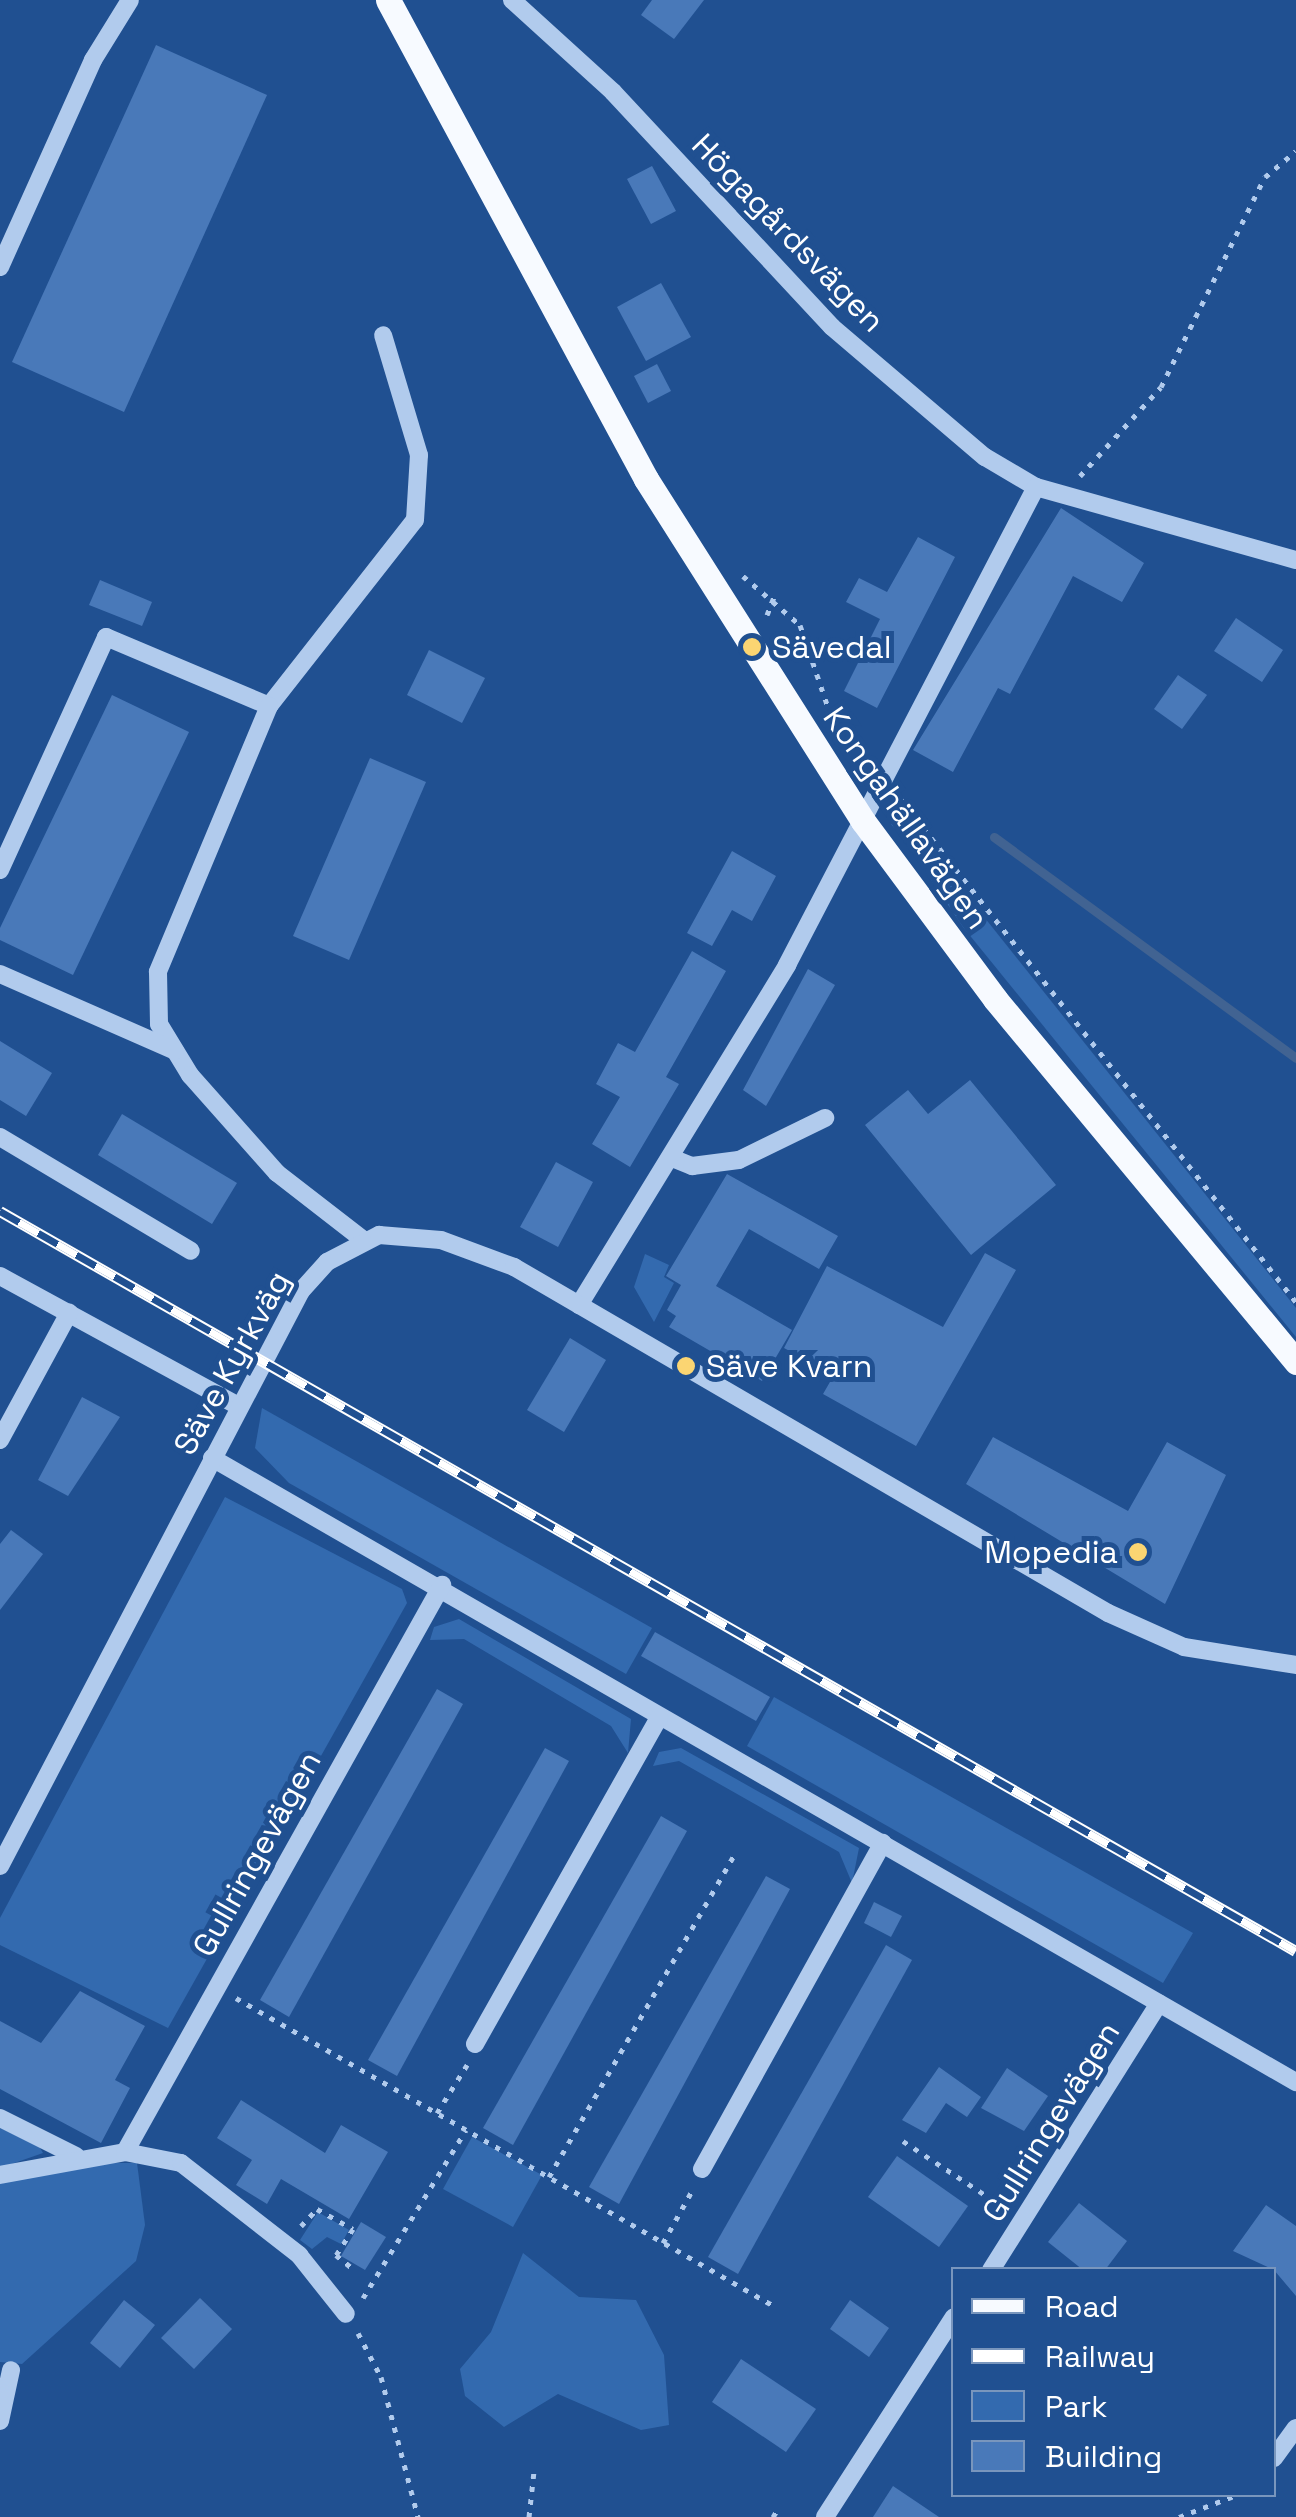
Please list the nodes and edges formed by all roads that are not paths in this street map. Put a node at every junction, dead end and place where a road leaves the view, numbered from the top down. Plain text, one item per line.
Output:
1 (130, 0) edge
2 (388, 0) edge
3 (512, 0) edge
4 (0, 267) edge
5 (383, 336) dead end
6 (1036, 487) junction
7 (1296, 560) edge
8 (268, 706) junction
9 (863, 821) junction
10 (0, 870) edge
11 (0, 974) edge
12 (175, 1051) junction
13 (825, 1118) dead end
14 (0, 1137) edge
15 (672, 1158) junction
16 (362, 1239) junction
17 (191, 1251) dead end
18 (0, 1276) edge
19 (580, 1305) junction
20 (69, 1313) junction
21 (1296, 1362) edge
22 (238, 1406) junction
23 (0, 1440) edge
24 (212, 1458) junction
25 (442, 1586) junction
26 (1296, 1665) edge
27 (659, 1717) junction
28 (883, 1843) junction
29 (0, 1866) edge
30 (1159, 2003) junction
31 (475, 2044) road end
32 (1296, 2082) edge
33 (0, 2118) edge
34 (125, 2152) junction
35 (76, 2156) junction
36 (702, 2169) road end
37 (0, 2175) edge
38 (993, 2267) edge
39 (348, 2316) road end
40 (951, 2322) edge
41 (11, 2370) dead end
42 (0, 2421) edge
43 (1296, 2428) edge
44 (1276, 2455) edge
45 (825, 2517) edge

1 - 4 street
2 - 9 main road, Kongahällavägen
3 - 6 street, Högagårdsvägen
5 - 8 street
6 - 7 street, Högagårdsvägen
6 - 9 street
8 - 10 street
8 - 12 street
9 - 15 street
9 - 21 main road, Kongahällavägen
11 - 12 street
12 - 16 street
13 - 15 street
14 - 17 street
15 - 19 street
16 - 19 street
16 - 22 street, Säve Kyrkväg
18 - 20 street
19 - 26 street
20 - 22 street
20 - 23 street
22 - 24 street, Säve Kyrkväg
24 - 25 street, Gullringevägen
24 - 29 street, Säve Kyrkväg
25 - 27 street, Gullringevägen
25 - 34 street, Gullringevägen
27 - 28 street, Gullringevägen
27 - 31 street
28 - 30 street, Gullringevägen
28 - 36 street
30 - 32 street, Gullringevägen
30 - 38 street, Gullringevägen
33 - 35 street
34 - 35 street
34 - 39 street
35 - 37 street
40 - 45 street
41 - 42 street
43 - 44 street

